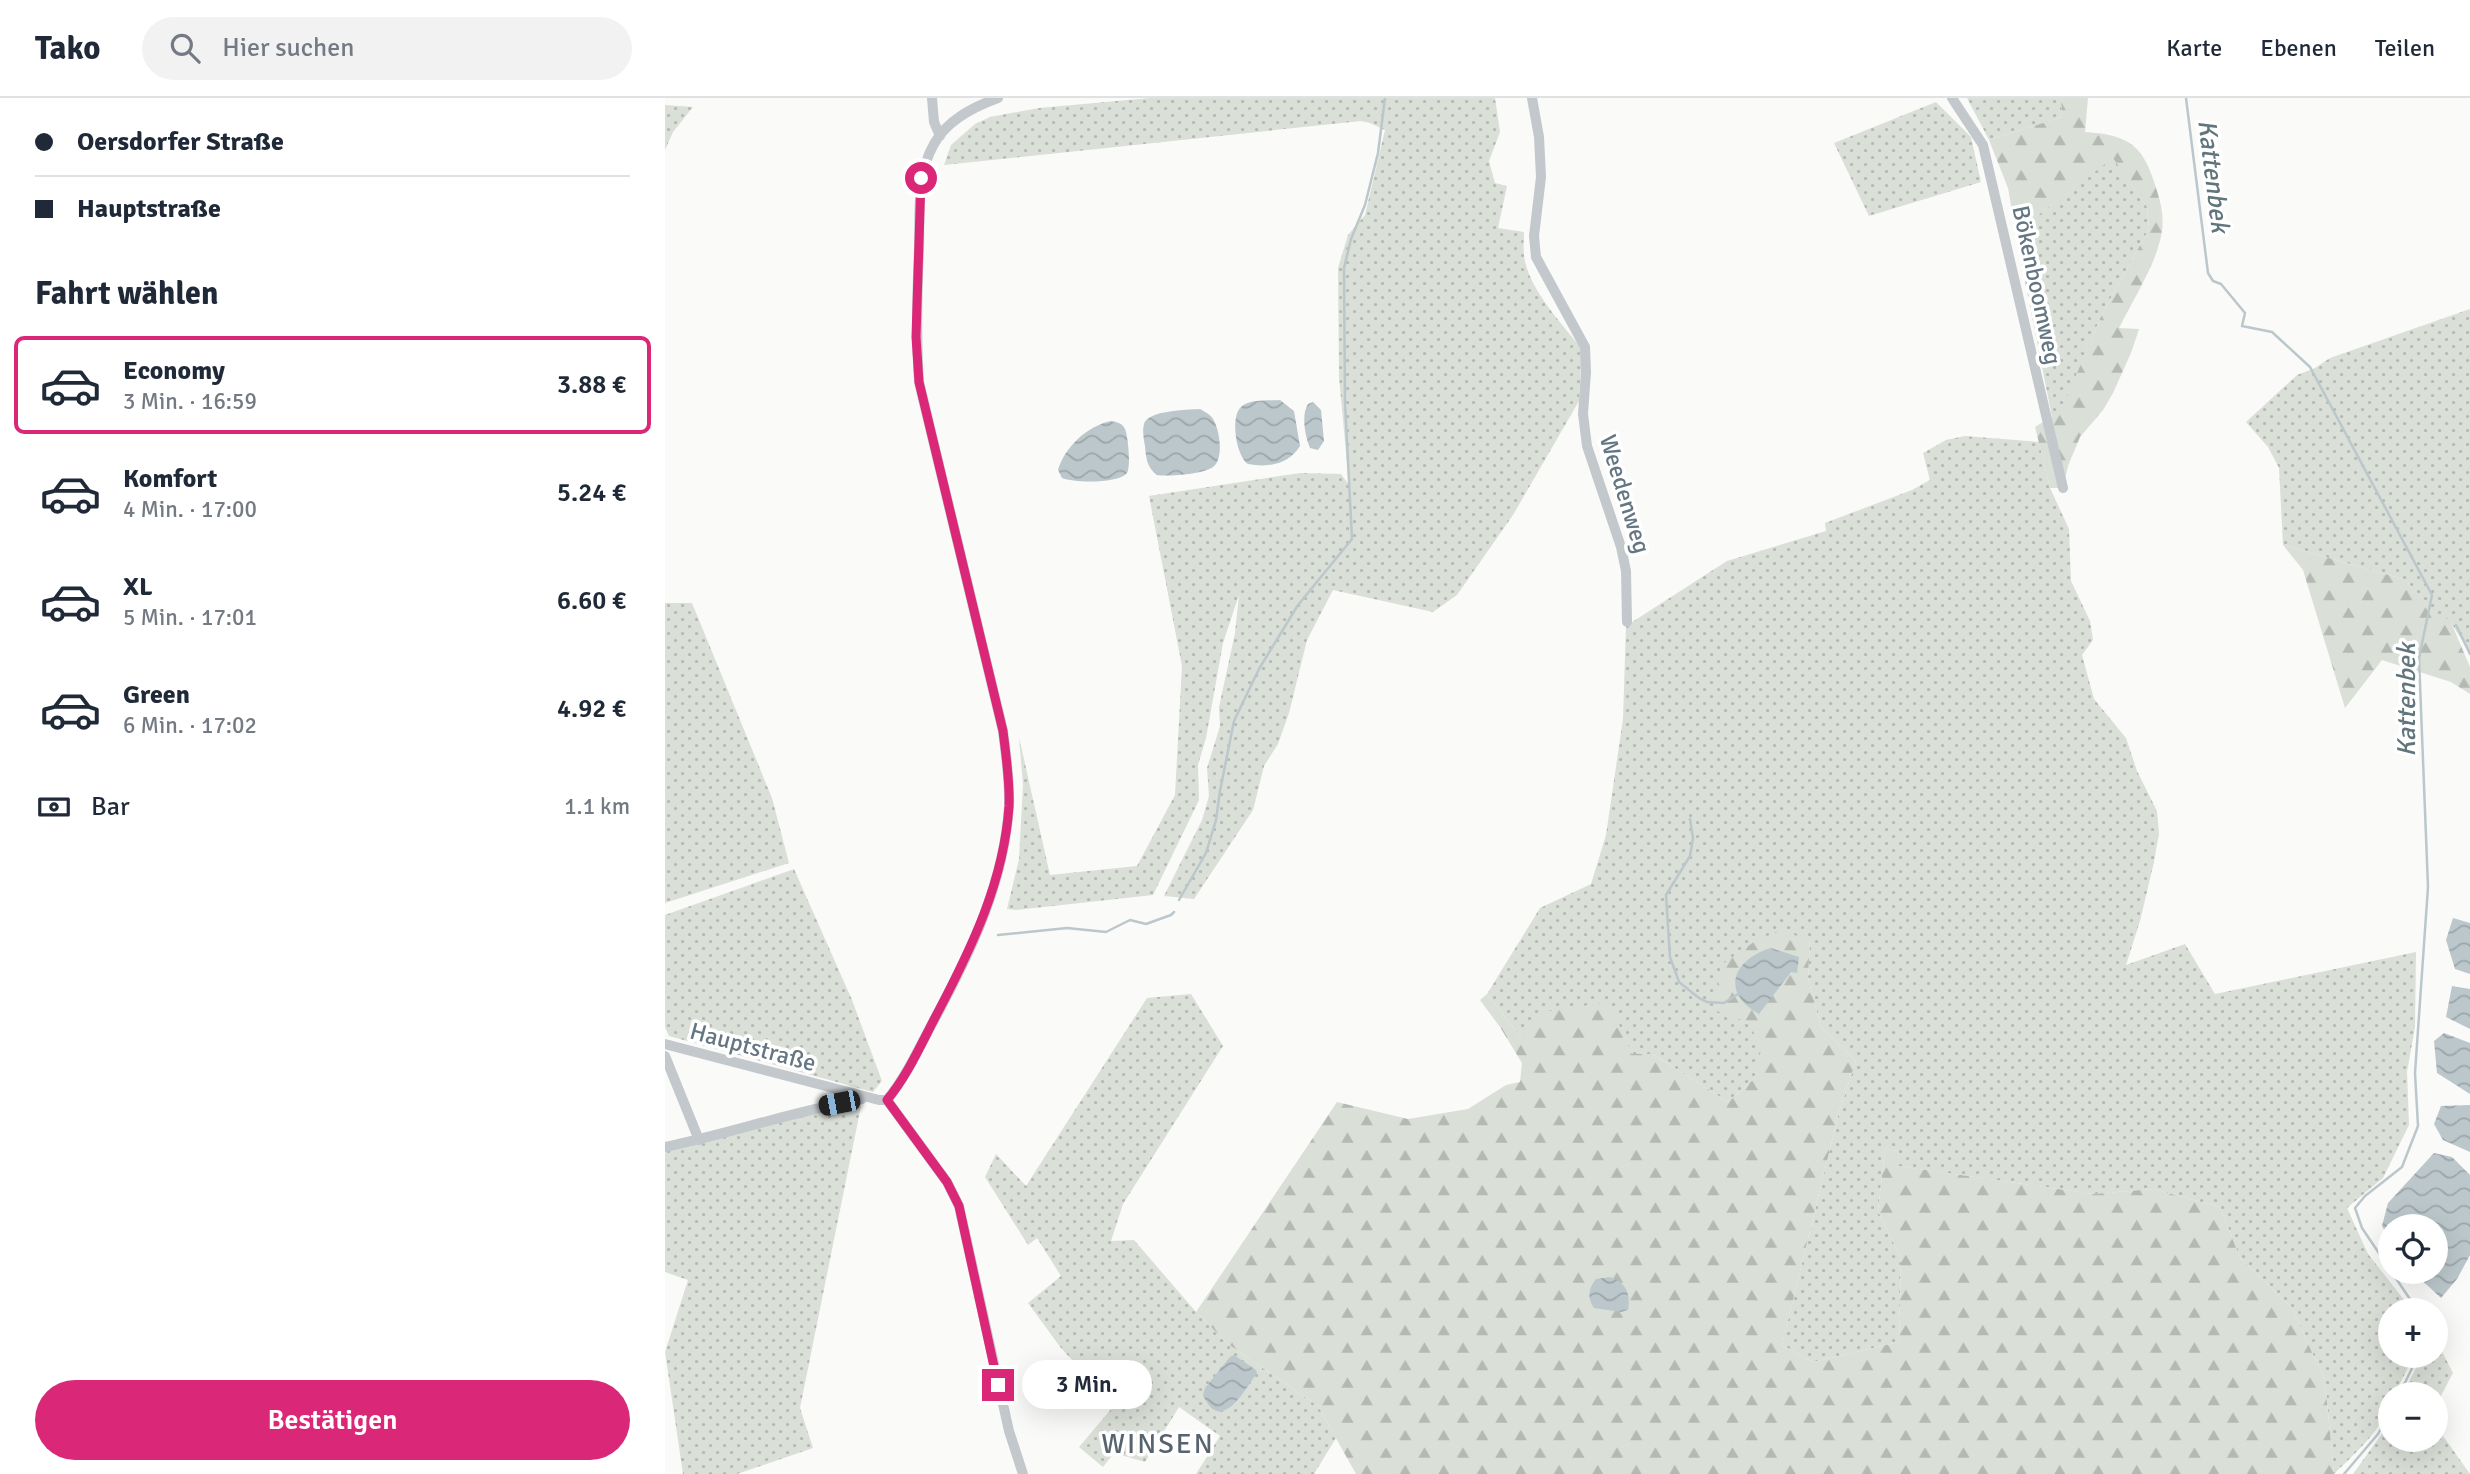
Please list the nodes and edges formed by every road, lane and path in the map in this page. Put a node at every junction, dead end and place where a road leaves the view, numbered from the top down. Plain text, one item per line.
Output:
1 (932, 98) edge
2 (998, 98) edge
3 (1532, 98) edge
4 (1952, 98) edge
5 (940, 136) junction
6 (2063, 488) dead end
7 (1627, 622) dead end
8 (665, 1044) edge
9 (665, 1056) edge
10 (867, 1098) junction
11 (887, 1100) junction
12 (699, 1140) junction
13 (665, 1147) edge
14 (1021, 1474) edge

1 - 5 street
2 - 5 street
3 - 7 street, Weedenweg
4 - 6 street, Bökenboomweg
5 - 11 street
8 - 10 street, Hauptstraße
9 - 12 street
10 - 11 street, Hauptstraße
10 - 12 street
11 - 14 street
12 - 13 street

